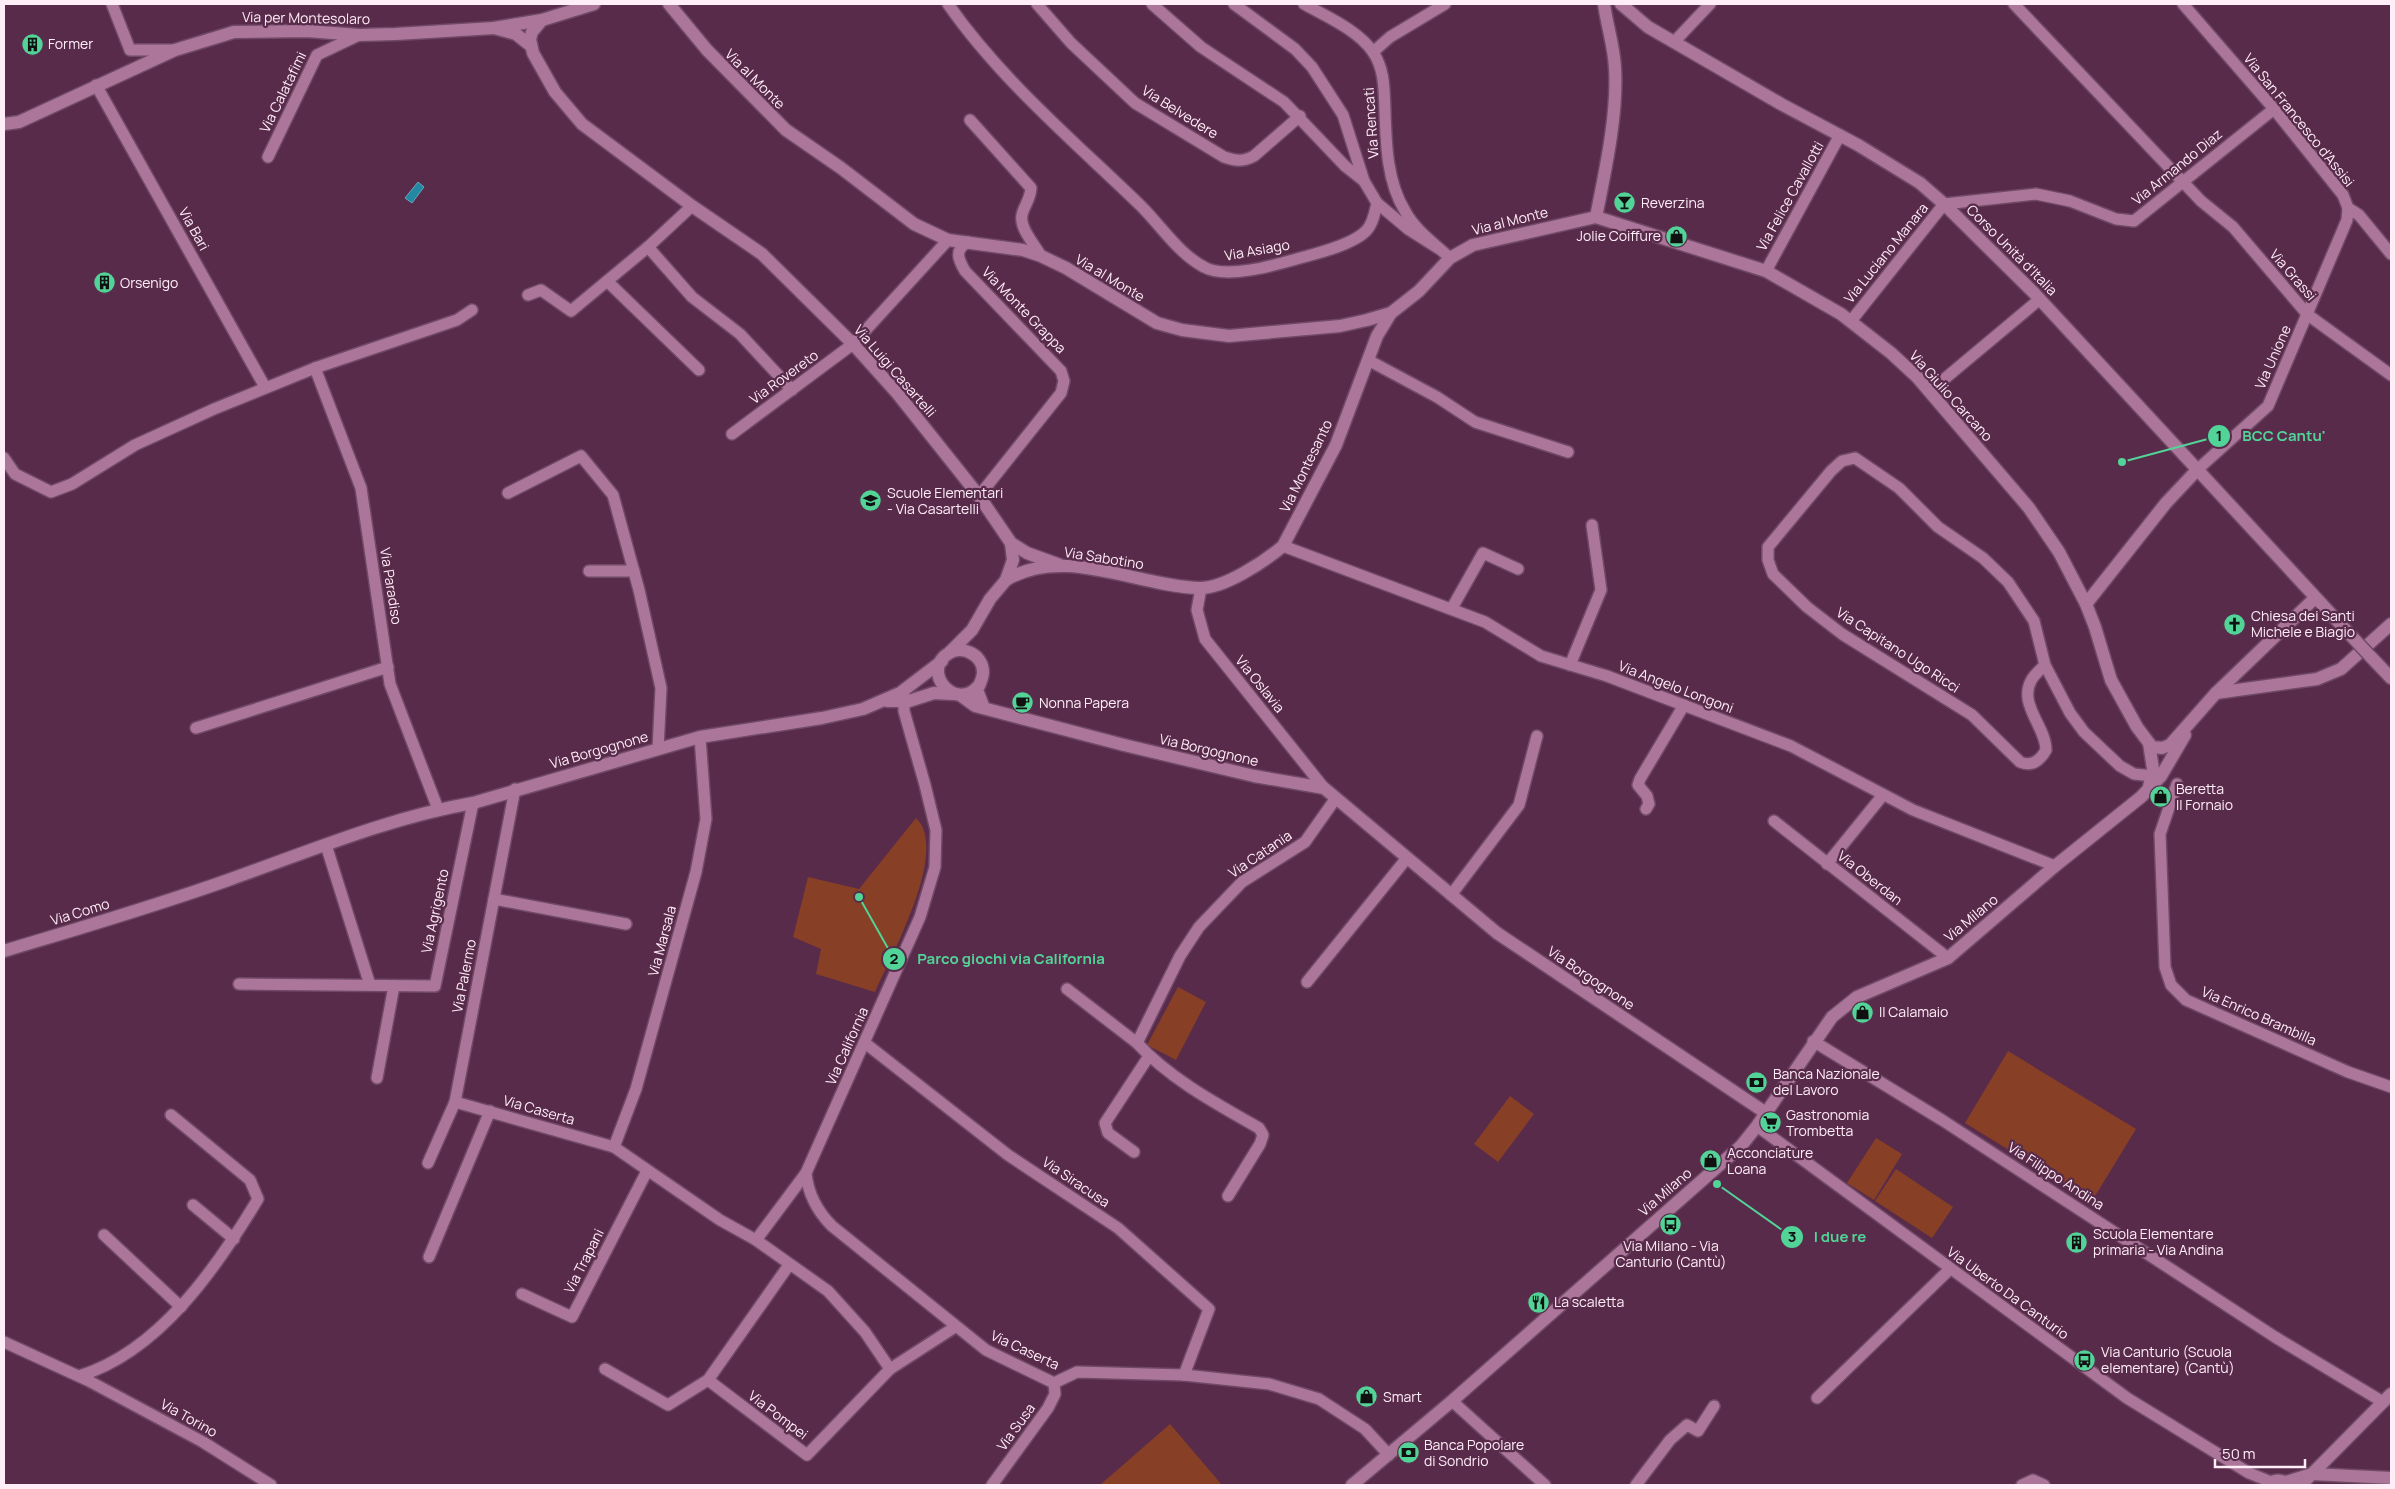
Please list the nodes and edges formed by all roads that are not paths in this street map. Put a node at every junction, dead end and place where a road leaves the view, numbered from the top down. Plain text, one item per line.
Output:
1 (112, 4) edge
2 (594, 4) edge
3 (669, 4) edge
4 (948, 4) edge
5 (1037, 4) edge
6 (1152, 4) edge
7 (1234, 4) edge
8 (1304, 4) edge
9 (1445, 4) edge
10 (1606, 4) edge
11 (1614, 4) edge
12 (1621, 4) edge
13 (1710, 4) edge
14 (2014, 4) edge
15 (2183, 4) edge
16 (542, 20) junction
17 (494, 28) junction
18 (359, 35) junction
19 (1674, 42) junction
20 (531, 46) junction
21 (176, 50) junction
22 (1373, 52) junction
23 (96, 85) junction
24 (2274, 109) junction
25 (1300, 116) junction
26 (970, 120) dead end
27 (4, 124) edge
28 (1840, 135) junction
29 (268, 158) dead end
30 (1364, 181) junction
31 (2183, 182) junction
32 (1377, 203) junction
33 (1944, 204) junction
34 (692, 206) junction
35 (2348, 208) junction
36 (1596, 217) junction
37 (948, 240) junction
38 (968, 242) junction
39 (648, 247) junction
40 (1438, 248) junction
41 (2391, 254) edge
42 (1041, 256) junction
43 (1450, 258) junction
44 (1766, 271) junction
45 (607, 281) junction
46 (528, 295) dead end
47 (2040, 299) junction
48 (472, 310) dead end
49 (1391, 313) junction
50 (2308, 315) junction
51 (1367, 320) junction
52 (1850, 321) junction
53 (1379, 332) junction
54 (854, 344) junction
55 (1368, 360) junction
56 (315, 368) junction
57 (698, 370) dead end
58 (2391, 376) edge
59 (265, 387) junction
60 (792, 390) junction
61 (1930, 391) junction
62 (732, 434) dead end
63 (1568, 452) dead end
64 (4, 458) edge
65 (2198, 469) junction
66 (508, 493) dead end
67 (979, 496) junction
68 (1592, 524) dead end
69 (1011, 543) junction
70 (1284, 546) junction
71 (1060, 565) junction
72 (1518, 569) dead end
73 (634, 570) junction
74 (589, 571) dead end
75 (1006, 580) junction
76 (1201, 588) junction
77 (2315, 598) junction
78 (2086, 604) junction
79 (1452, 608) junction
80 (981, 616) junction
81 (2391, 624) edge
82 (946, 656) junction
83 (977, 657) junction
84 (1570, 665) junction
85 (2045, 665) junction
86 (388, 667) junction
87 (2391, 678) edge
88 (980, 684) junction
89 (907, 688) junction
90 (2216, 693) junction
91 (958, 694) junction
92 (885, 701) junction
93 (906, 701) junction
94 (1684, 706) junction
95 (984, 708) junction
96 (2198, 714) junction
97 (196, 728) dead end
98 (1536, 736) dead end
99 (700, 737) junction
100 (2148, 743) junction
101 (658, 749) junction
102 (2153, 776) junction
103 (2177, 784) dead end
104 (1324, 788) junction
105 (515, 789) junction
106 (2148, 789) junction
107 (1883, 795) junction
108 (1336, 798) junction
109 (473, 803) junction
110 (438, 809) junction
111 (1646, 809) dead end
112 (1774, 821) dead end
113 (326, 846) junction
114 (1407, 858) junction
115 (1827, 864) junction
116 (2055, 866) junction
117 (1451, 895) junction
118 (494, 899) junction
119 (165, 903) joint
120 (626, 924) dead end
121 (4, 951) edge
122 (1948, 958) junction
123 (1307, 982) dead end
124 (239, 984) dead end
125 (370, 985) junction
126 (394, 986) junction
127 (1067, 989) dead end
128 (1813, 1041) junction
129 (865, 1043) junction
130 (1137, 1043) junction
131 (1149, 1056) junction
132 (377, 1078) dead end
133 (2391, 1087) edge
134 (455, 1102) junction
135 (490, 1112) junction
136 (1766, 1113) junction
137 (171, 1115) dead end
138 (1757, 1126) junction
139 (614, 1147) junction
140 (1134, 1152) dead end
141 (428, 1163) dead end
142 (648, 1171) junction
143 (806, 1173) junction
144 (1228, 1196) dead end
145 (193, 1205) dead end
146 (104, 1235) dead end
147 (234, 1239) junction
148 (756, 1240) junction
149 (430, 1256) dead end
150 (789, 1265) junction
151 (1950, 1269) junction
152 (522, 1294) dead end
153 (181, 1307) junction
154 (955, 1327) junction
155 (4, 1342) edge
156 (605, 1369) dead end
157 (890, 1369) junction
158 (1184, 1375) junction
159 (84, 1379) junction
160 (708, 1380) junction
161 (1054, 1383) junction
162 (1817, 1398) dead end
163 (2387, 1398) edge
164 (1452, 1401) junction
165 (1714, 1406) dead end
166 (2334, 1452) junction
167 (1389, 1455) junction
168 (2312, 1474) junction
169 (2337, 1475) junction
170 (2391, 1478) edge
171 (2266, 1484) edge
172 (2287, 1484) edge
173 (271, 1485) edge
174 (992, 1485) edge
175 (1352, 1485) edge
176 (1545, 1485) edge
177 (1636, 1485) edge
178 (2022, 1485) edge
179 (2044, 1485) edge
180 (2301, 1485) edge

1 - 21 street
2 - 16 main road, Via per Montesolaro
3 - 37 main road, Via al Monte
4 - 32 street, Via Asiago
5 - 25 street, Via Belvedere
6 - 25 street
7 - 30 street
8 - 22 street, Via Rencati
9 - 22 street
10 - 11 main road
10 - 36 main road
12 - 19 main road, Corso Unità d'Italia
13 - 19 street
14 - 31 street, Via Grassi
15 - 24 street, Via San Francesco d'Assisi
16 - 17 main road, Via per Montesolaro
16 - 20 main road
17 - 18 main road, Via per Montesolaro
17 - 20 main road
18 - 21 main road, Via per Montesolaro
18 - 29 street, Via Calatafimi
19 - 28 main road, Corso Unità d'Italia
20 - 34 main road, Via Luigi Casartelli
21 - 23 main road, Via per Montesolaro
22 - 40 street, Via Rencati
23 - 27 main road, Via per Montesolaro
23 - 59 street, Via Bari
24 - 31 street, Via Armando Diaz
24 - 35 street, Via San Francesco d'Assisi
25 - 30 street
26 - 42 street
28 - 33 main road, Corso Unità d'Italia
28 - 44 street, Via Felice Cavallotti
30 - 32 street
31 - 33 street, Via Armando Diaz
31 - 50 street, Via Grassi
32 - 40 street
33 - 47 main road, Corso Unità d'Italia
33 - 52 street, Via Luciano Manara
34 - 39 street
34 - 54 main road, Via Luigi Casartelli
35 - 41 street, Via San Francesco d'Assisi
35 - 50 street, Via Unione
36 - 43 main road, Via al Monte
36 - 44 main road, Via Giulio Carcano
37 - 38 main road, Via al Monte
37 - 54 street, Via Rovereto
38 - 42 main road, Via al Monte
38 - 67 street, Via Monte Grappa
39 - 45 street
39 - 60 street
40 - 43 street, Via Rencati
42 - 51 main road, Via al Monte
43 - 49 main road, Via al Monte
44 - 52 main road, Via Giulio Carcano
45 - 46 street
45 - 57 street
47 - 61 street
47 - 65 main road, Corso Unità d'Italia
48 - 56 street
49 - 51 main road, Via al Monte
49 - 53 main road, Via Montesanto
50 - 58 street, Via Grassi
50 - 65 street, Via Unione
51 - 53 main road
52 - 61 main road, Via Giulio Carcano
53 - 55 main road, Via Montesanto
54 - 60 street, Via Rovereto
54 - 67 main road, Via Luigi Casartelli
55 - 63 street
55 - 70 main road, Via Montesanto
56 - 59 street
56 - 86 street, Via Paradiso
59 - 64 street
60 - 62 street, Via Rovereto
61 - 78 main road, Via Giulio Carcano
65 - 77 main road, Corso Unità d'Italia
65 - 78 main road, Via Unione
66 - 73 street
67 - 69 main road, Via Luigi Casartelli
68 - 84 street
69 - 71 main road, Via Luigi Casartelli
69 - 75 main road, Via Sabotino
70 - 76 main road, Via Montesanto
70 - 79 street, Via Angelo Longoni
71 - 75 main road, Via Sabotino
71 - 76 main road, Via Sabotino
72 - 79 street
73 - 74 street
73 - 101 street
75 - 80 main road, Via Sabotino
76 - 104 street, Via Oslavia
77 - 87 main road, Corso Unità d'Italia, bridge
77 - 90 main road
78 - 100 main road, Via Giulio Carcano
79 - 84 street, Via Angelo Longoni
80 - 82 main road, Via Sabotino
80 - 83 main road, Via Sabotino
81 - 90 main road
82 - 83 main road
82 - 89 main road, Via Borgognone
82 - 91 main road
83 - 88 main road
84 - 94 street, Via Angelo Longoni
85 - 85 street, Via Capitano Ugo Ricci
85 - 102 street, Via Capitano Ugo Ricci
86 - 97 street
86 - 110 street, Via Paradiso
88 - 91 main road
88 - 95 main road
89 - 92 main road, Via Borgognone
89 - 93 street
90 - 96 main road
91 - 93 main road, Via Borgognone
91 - 95 main road, Via Borgognone
92 - 93 main road, Via Borgognone
92 - 99 main road, Via Borgognone
93 - 129 street, Via California
94 - 107 street, Via Angelo Longoni
94 - 111 street
95 - 104 main road, Via Borgognone
96 - 100 main road
96 - 106 main road, Via Milano
98 - 117 street
99 - 101 main road, Via Borgognone
99 - 139 street, Via Marsala
100 - 102 main road
101 - 105 main road, Via Borgognone
102 - 106 main road
103 - 133 street, Via Enrico Brambilla
104 - 108 main road, Via Borgognone
105 - 109 main road, Via Borgognone
105 - 118 street, Via Palermo
106 - 116 main road, Via Milano
107 - 115 street
107 - 116 street, Via Angelo Longoni
108 - 114 main road, Via Borgognone
108 - 130 street, Via Catania
109 - 110 main road, Via Borgognone
109 - 126 street, Via Agrigento
110 - 113 main road, Via Borgognone
112 - 115 street, Via Oberdan
113 - 119 main road, Via Borgognone
113 - 125 street
114 - 117 main road, Via Borgognone
114 - 123 street
115 - 122 street, Via Oberdan
116 - 122 main road, Via Milano
117 - 136 main road, Via Borgognone
118 - 120 street
118 - 134 street, Via Palermo
119 - 121 main road, Via Como
122 - 128 main road, Via Milano
124 - 125 street, Via Agrigento
125 - 126 street, Via Agrigento
126 - 132 street
127 - 130 street
128 - 136 main road, Via Milano
128 - 163 street, Via Filippo Andina
129 - 143 street, Via California
129 - 158 street, Via Siracusa
130 - 131 street
131 - 140 street
131 - 144 street
134 - 135 street, Via Caserta
134 - 141 street, Via Palermo
135 - 139 street, Via Caserta
135 - 149 street
136 - 138 main road, Via Milano
137 - 147 street
138 - 151 street, Via Uberto Da Canturio
138 - 164 main road, Via Milano
139 - 142 street, Via Caserta
142 - 148 street
142 - 152 street, Via Trapani
143 - 148 street
143 - 154 street
145 - 147 street
146 - 153 street
147 - 153 street
148 - 150 street
150 - 157 street
150 - 160 street
151 - 162 street
151 - 171 street, Via Uberto Da Canturio
153 - 159 street
154 - 157 street
154 - 161 street, Via Caserta
155 - 159 street, Via Torino
156 - 160 street
157 - 160 street, Via Pompei
158 - 161 street, Via Caserta
158 - 167 street, Via Caserta
159 - 173 street, Via Torino
161 - 174 street, Via Susa
163 - 166 main road
164 - 167 main road, Via Milano
164 - 176 street
165 - 177 street
166 - 168 main road
166 - 169 main road
167 - 175 main road, Via Milano
168 - 169 main road
168 - 172 main road
168 - 180 main road
169 - 170 main road
171 - 172 main road
178 - 179 street

